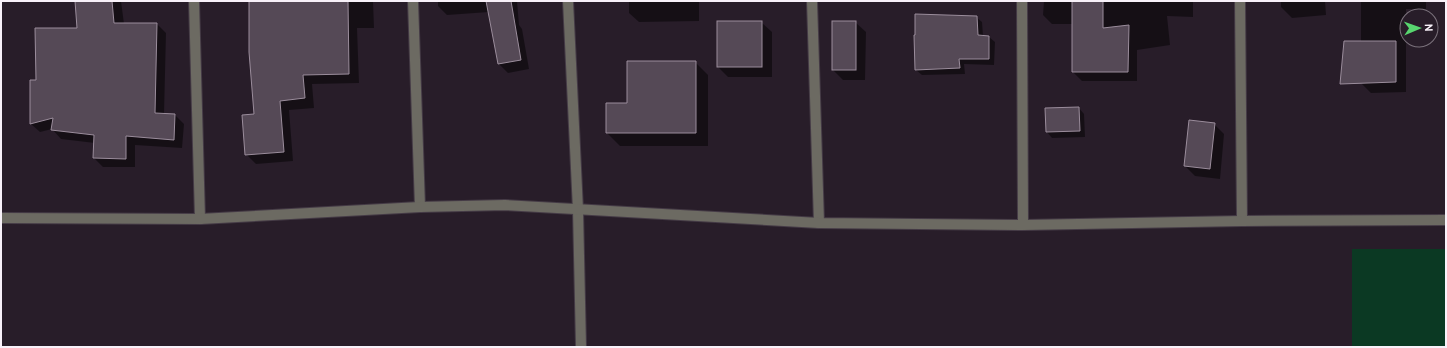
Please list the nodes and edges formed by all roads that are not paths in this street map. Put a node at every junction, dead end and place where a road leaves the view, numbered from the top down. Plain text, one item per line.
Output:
1 (194, 1) edge
2 (413, 1) edge
3 (568, 1) edge
4 (812, 1) edge
5 (1022, 1) edge
6 (1240, 1) edge
7 (420, 207) junction
8 (578, 210) junction
9 (1, 218) edge
10 (200, 219) junction
11 (1446, 220) edge
12 (1242, 221) junction
13 (819, 223) junction
14 (1023, 225) junction
15 (580, 347) edge

1 - 10 street
2 - 7 street
3 - 8 street
4 - 13 street
5 - 14 street
6 - 12 street
7 - 8 street
7 - 10 street
8 - 13 street
8 - 15 street
9 - 10 street
11 - 12 street
12 - 14 street
13 - 14 street

